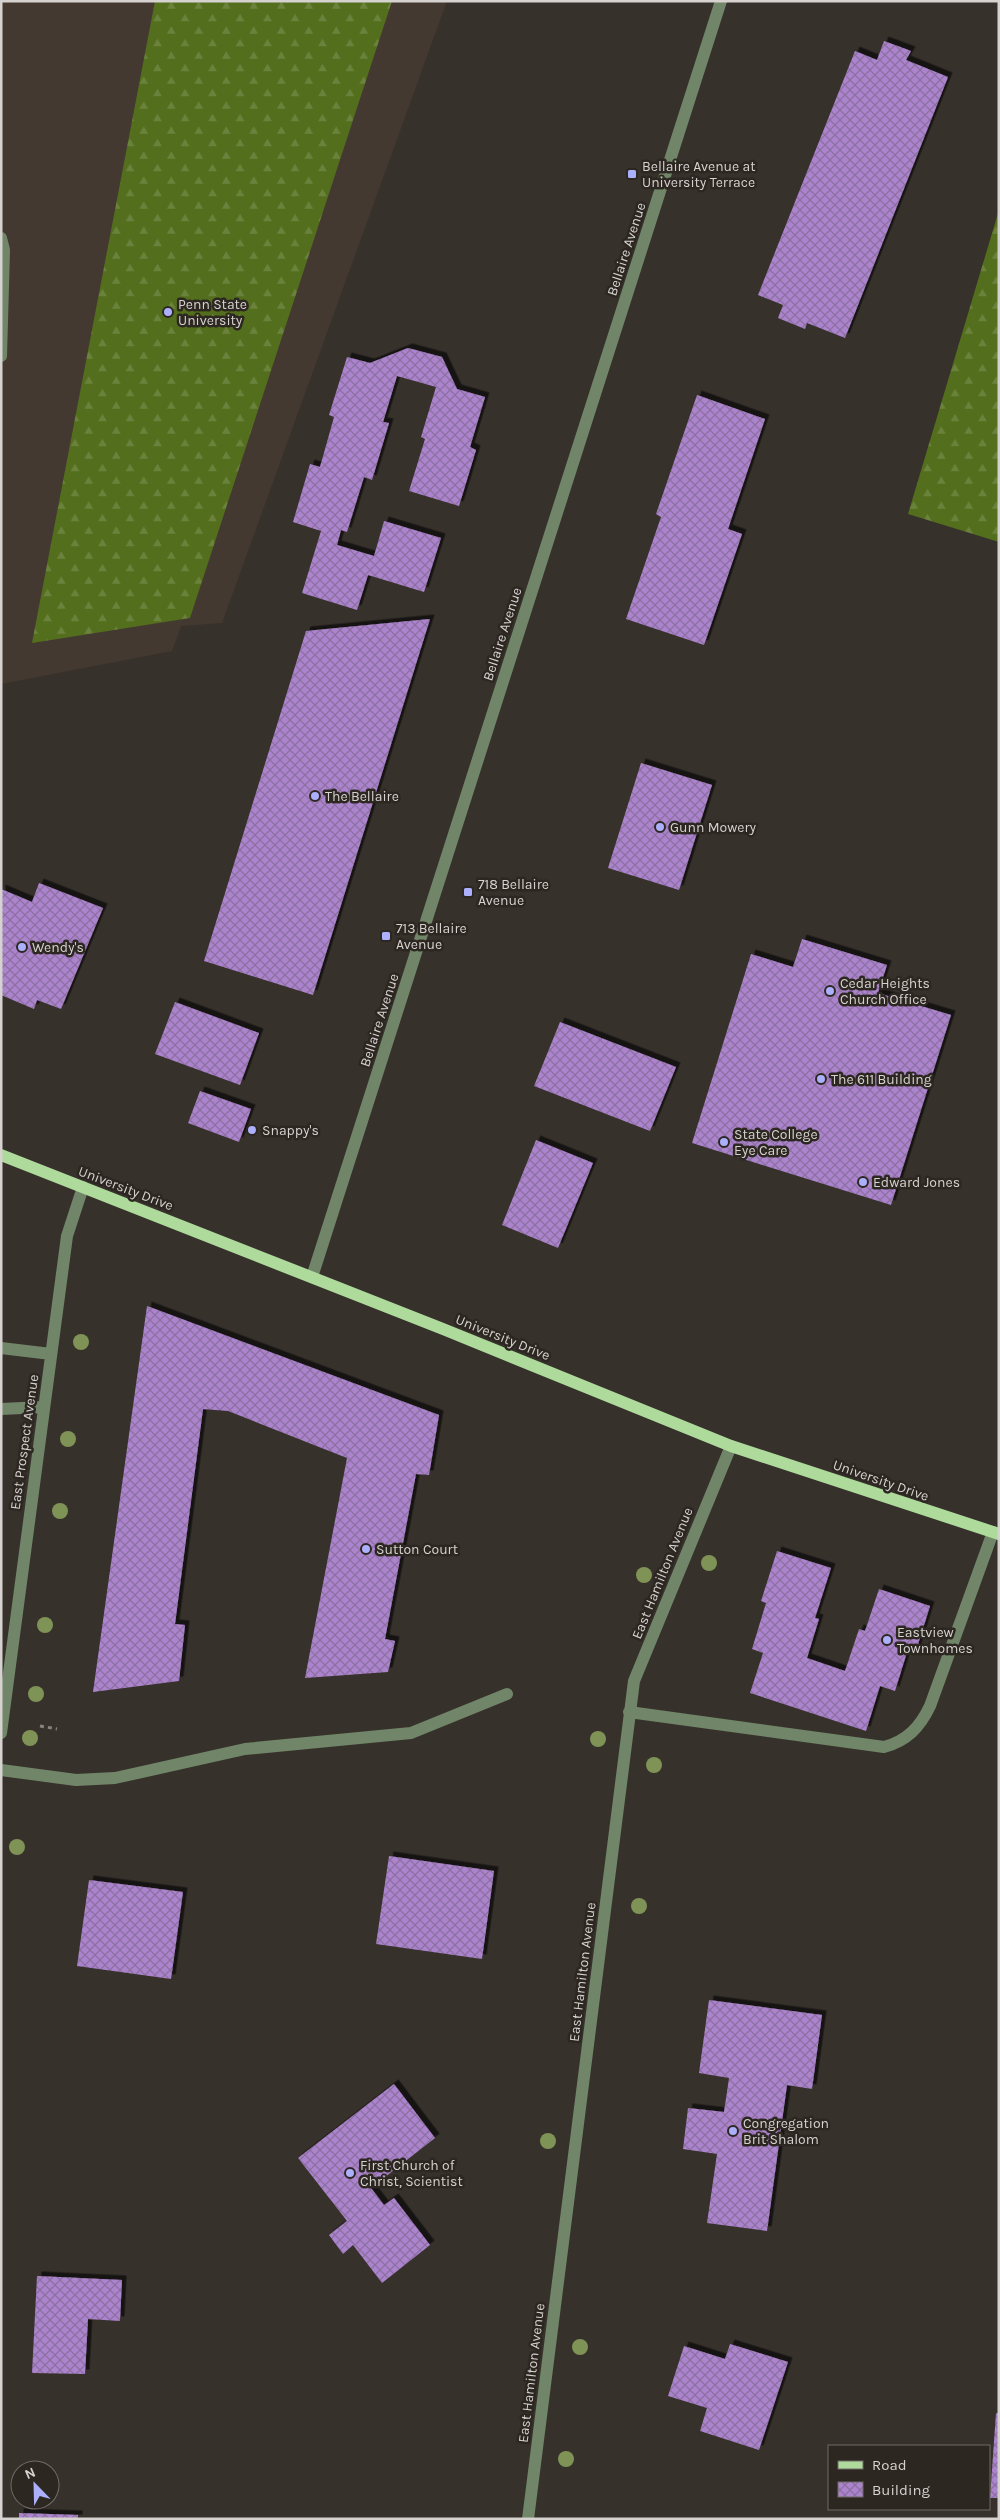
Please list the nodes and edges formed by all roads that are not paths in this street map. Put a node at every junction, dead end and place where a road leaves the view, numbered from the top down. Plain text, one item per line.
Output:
1 (721, 1) edge
2 (1, 238) edge
3 (1, 356) edge
4 (1, 1155) edge
5 (83, 1187) junction
6 (312, 1277) junction
7 (1, 1348) edge
8 (51, 1354) junction
9 (44, 1408) junction
10 (1, 1409) edge
11 (731, 1446) junction
12 (996, 1533) edge
13 (507, 1694) dead end
14 (3, 1699) edge
15 (629, 1712) junction
16 (1, 1732) edge
17 (1, 1770) edge
18 (528, 2519) edge

1 - 6 street, Bellaire Avenue
2 - 3 street
4 - 5 main road, University Drive
5 - 6 main road, University Drive
5 - 8 street, East Prospect Avenue
6 - 11 main road, University Drive
7 - 8 street
8 - 9 street, East Prospect Avenue
9 - 10 street
9 - 14 street, East Prospect Avenue
11 - 12 main road, University Drive
11 - 15 street, East Hamilton Avenue
12 - 15 street
13 - 17 street
14 - 16 street, East Prospect Avenue
15 - 18 street, East Hamilton Avenue

